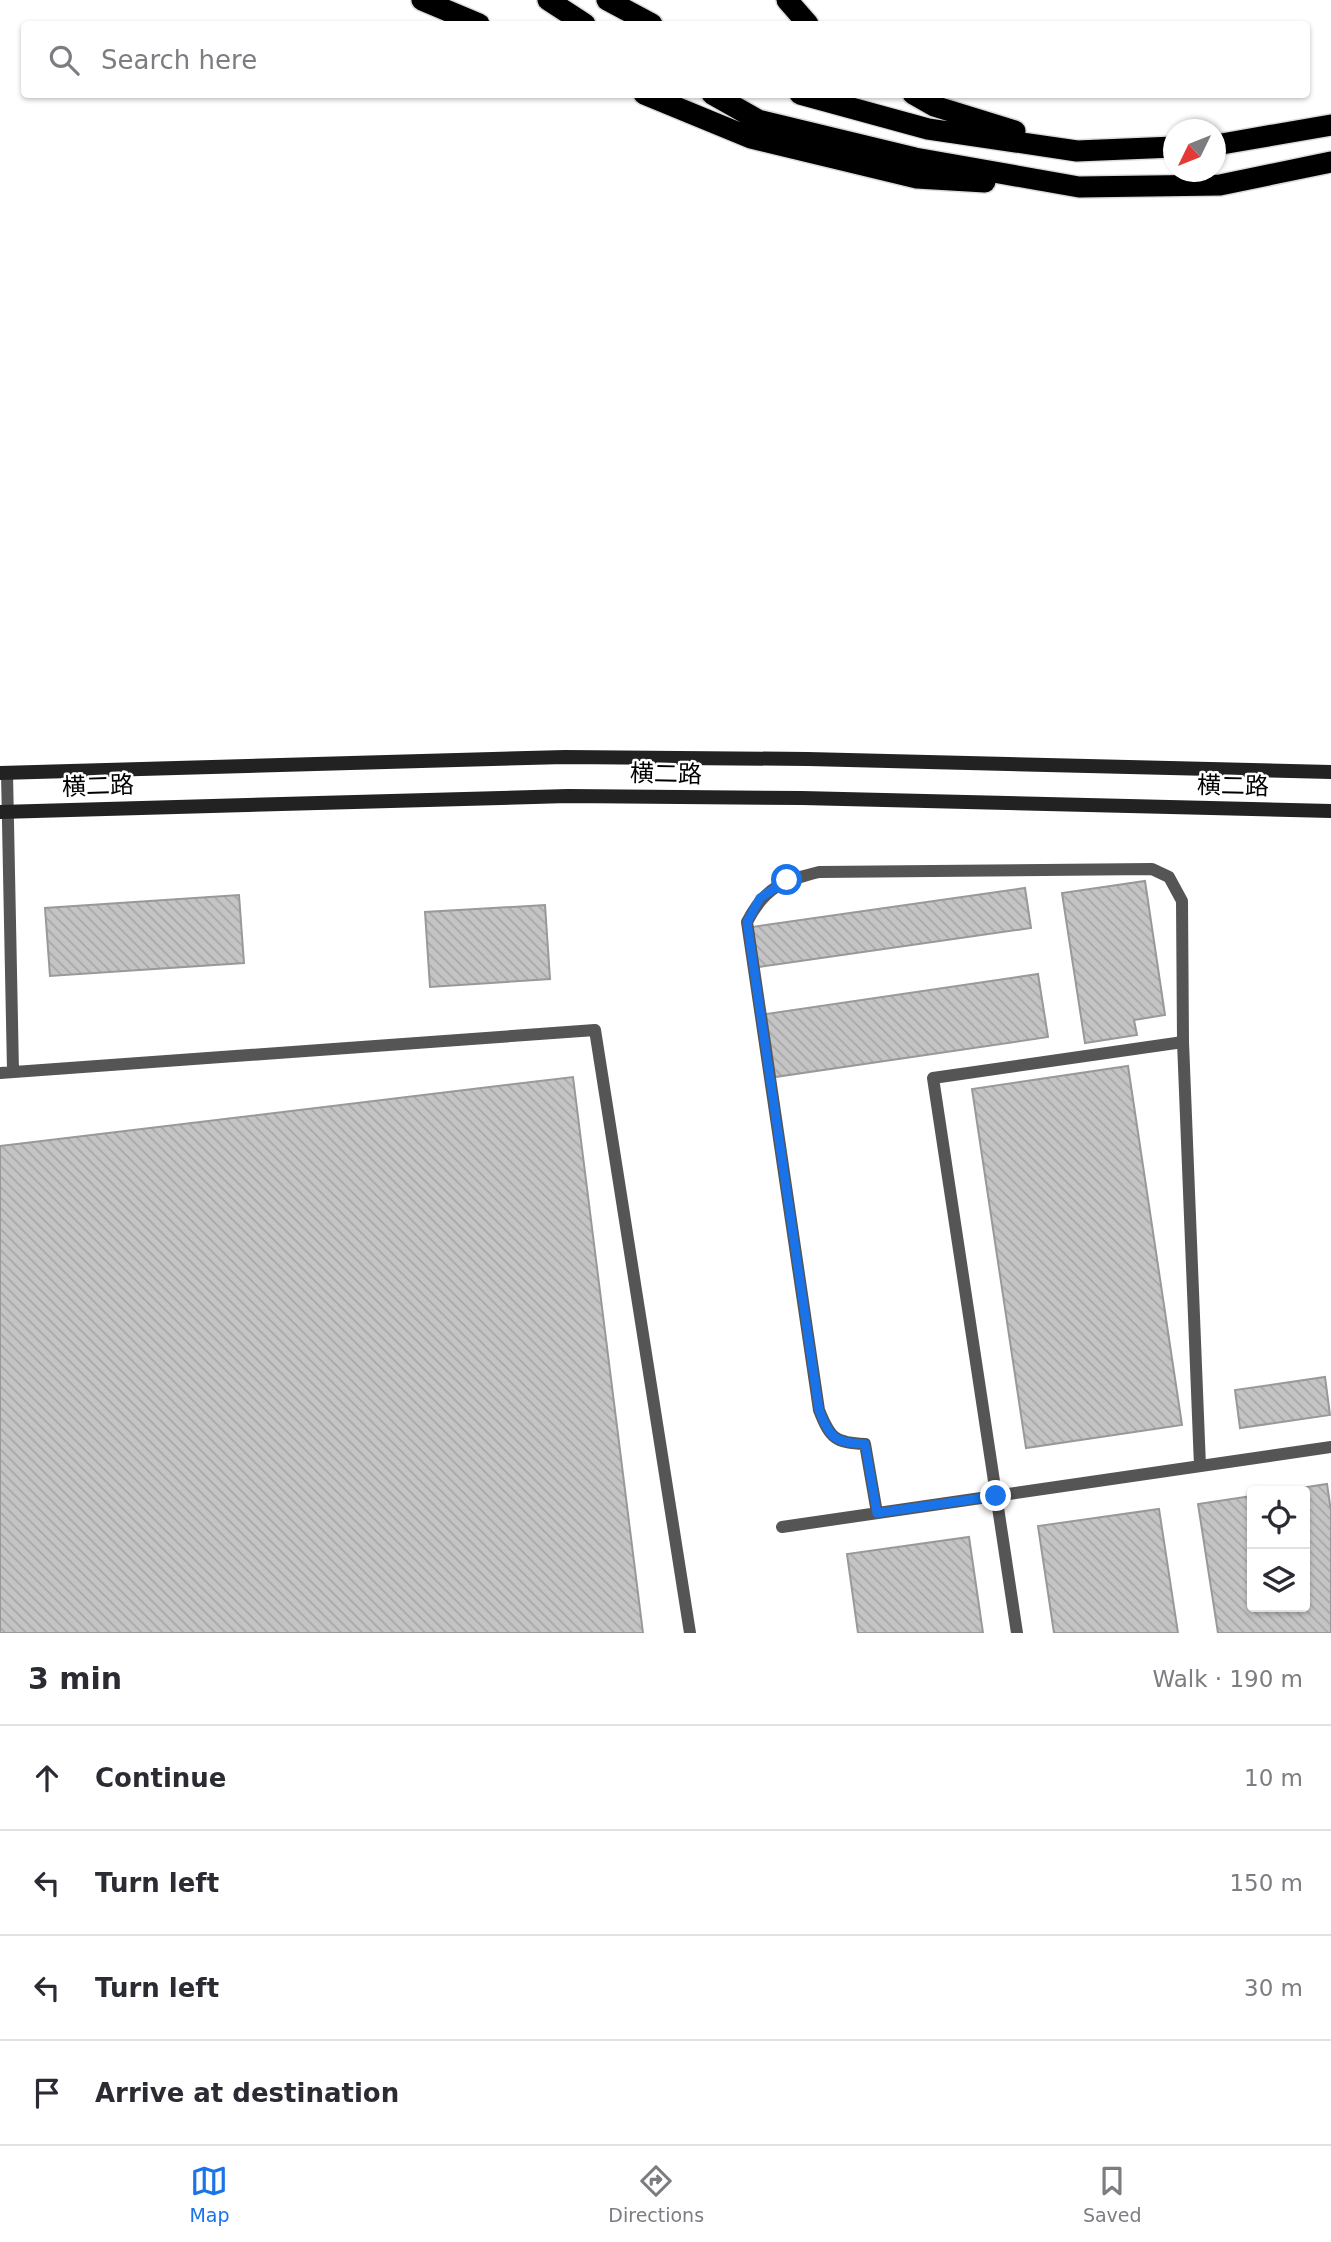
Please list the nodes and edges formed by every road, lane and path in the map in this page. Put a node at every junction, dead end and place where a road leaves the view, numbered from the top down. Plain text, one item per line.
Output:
1 (422, 0) edge
2 (548, 0) edge
3 (607, 0) edge
4 (787, 0) edge
5 (471, 21) edge
6 (580, 21) edge
7 (646, 21) edge
8 (805, 21) edge
9 (654, 98) edge
10 (719, 98) edge
11 (815, 98) edge
12 (920, 98) edge
13 (1331, 125) edge
14 (1226, 143) edge
15 (1163, 147) edge
16 (1077, 151) junction
17 (1331, 162) edge
18 (1079, 187) junction
19 (1331, 772) edge
20 (3, 773) edge
21 (1331, 811) edge
22 (4, 812) edge
23 (1183, 1042) junction
24 (13, 1070) junction
25 (0, 1073) edge
26 (1331, 1447) edge
27 (1200, 1466) junction
28 (996, 1496) junction
29 (877, 1513) junction
30 (782, 1527) dead end
31 (690, 1633) edge
32 (1017, 1633) edge

1 - 5 highway
2 - 6 highway
3 - 7 highway
4 - 8 highway
9 - 18 highway
10 - 18 highway
11 - 16 highway
12 - 16 highway
13 - 14 highway
15 - 16 highway
17 - 18 highway
19 - 20 main road, 横二路
20 - 22 lane
21 - 22 main road, 横二路
22 - 24 lane
23 - 27 lane
23 - 28 lane
23 - 29 lane
24 - 25 lane
24 - 31 lane
26 - 27 lane
27 - 28 lane
28 - 29 lane
28 - 32 lane
29 - 30 lane

